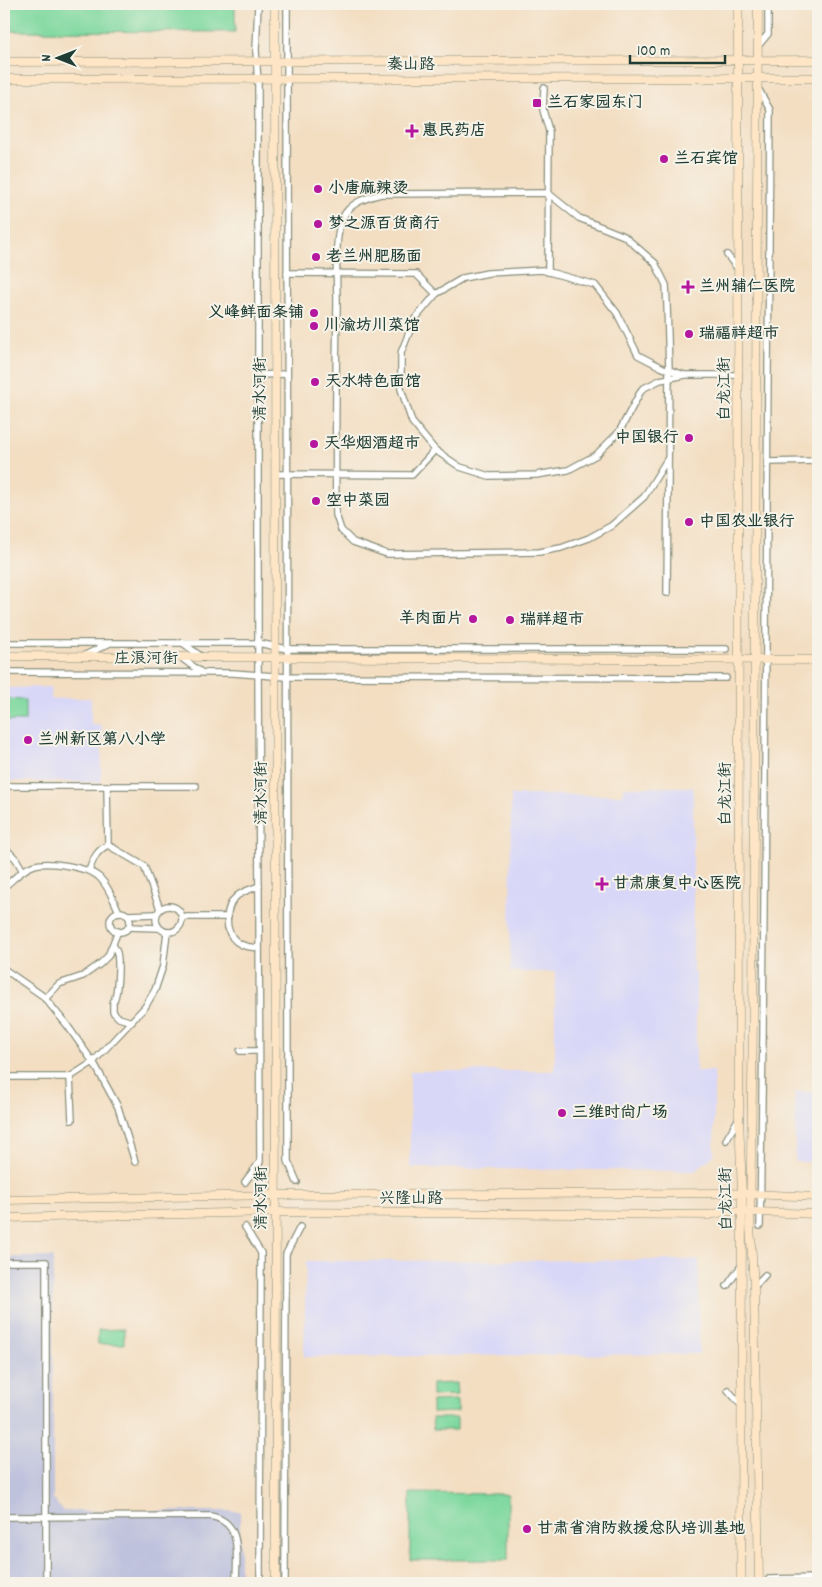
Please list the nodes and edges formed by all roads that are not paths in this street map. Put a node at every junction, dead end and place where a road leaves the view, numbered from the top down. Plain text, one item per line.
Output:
1 (258, 4) edge
2 (275, 4) edge
3 (287, 4) edge
4 (738, 4) edge
5 (758, 4) edge
6 (768, 4) edge
7 (758, 46) junction
8 (681, 60) junction
9 (739, 60) junction
10 (758, 60) junction
11 (818, 60) edge
12 (257, 61) junction
13 (275, 61) junction
14 (287, 61) junction
15 (4, 62) edge
16 (681, 78) junction
17 (739, 78) junction
18 (758, 78) junction
19 (818, 78) edge
20 (4, 79) edge
21 (258, 79) junction
22 (275, 79) junction
23 (287, 79) junction
24 (544, 88) dead end
25 (758, 90) junction
26 (548, 193) junction
27 (727, 255) dead end
28 (739, 271) junction
29 (337, 272) junction
30 (548, 272) junction
31 (287, 273) junction
32 (436, 294) junction
33 (669, 370) junction
34 (275, 374) junction
35 (287, 374) junction
36 (258, 375) junction
37 (685, 375) junction
38 (739, 375) junction
39 (669, 378) junction
40 (435, 450) junction
41 (668, 458) junction
42 (818, 461) edge
43 (766, 462) junction
44 (275, 474) junction
45 (287, 474) junction
46 (335, 474) junction
47 (667, 593) dead end
48 (258, 642) junction
49 (4, 643) edge
50 (110, 643) junction
51 (183, 643) junction
52 (275, 646) junction
53 (287, 649) junction
54 (726, 649) dead end
55 (4, 656) edge
56 (81, 656) junction
57 (180, 657) junction
58 (203, 658) junction
59 (258, 658) junction
60 (275, 658) junction
61 (287, 658) junction
62 (740, 660) junction
63 (754, 660) junction
64 (765, 660) junction
65 (818, 660) edge
66 (4, 672) edge
67 (203, 673) junction
68 (258, 675) junction
69 (275, 676) junction
70 (287, 677) junction
71 (726, 678) dead end
72 (4, 786) edge
73 (108, 786) junction
74 (196, 786) dead end
75 (108, 844) junction
76 (4, 847) edge
77 (23, 870) junction
78 (88, 871) junction
79 (259, 886) junction
80 (4, 887) edge
81 (119, 912) junction
82 (158, 912) junction
83 (127, 915) junction
84 (182, 917) junction
85 (228, 917) junction
86 (128, 927) junction
87 (158, 928) junction
88 (118, 931) junction
89 (167, 932) junction
90 (113, 945) junction
91 (259, 948) junction
92 (4, 969) edge
93 (45, 999) junction
94 (753, 1019) junction
95 (132, 1022) junction
96 (763, 1035) junction
97 (240, 1051) dead end
98 (260, 1051) junction
99 (4, 1052) edge
100 (93, 1062) junction
101 (4, 1077) edge
102 (70, 1077) junction
103 (761, 1114) junction
104 (739, 1118) junction
105 (72, 1120) dead end
106 (751, 1135) junction
107 (726, 1140) dead end
108 (136, 1162) dead end
109 (245, 1182) dead end
110 (297, 1182) dead end
111 (746, 1194) junction
112 (276, 1195) junction
113 (760, 1195) junction
114 (818, 1197) edge
115 (4, 1200) edge
116 (276, 1212) junction
117 (746, 1212) junction
118 (760, 1212) junction
119 (818, 1214) edge
120 (4, 1218) edge
121 (760, 1226) dead end
122 (245, 1227) dead end
123 (300, 1227) dead end
124 (4, 1262) edge
125 (741, 1266) junction
126 (765, 1276) dead end
127 (727, 1286) dead end
128 (754, 1287) junction
129 (728, 1390) dead end
130 (741, 1406) junction
131 (4, 1516) edge
132 (46, 1516) junction
133 (818, 1578) edge
134 (768, 1579) dead end
135 (46, 1583) edge
136 (236, 1583) edge
137 (260, 1583) edge
138 (276, 1583) edge
139 (285, 1583) edge
140 (741, 1583) edge
141 (759, 1583) edge

1 - 12 street
2 - 13 street, 清水河街
3 - 14 street
4 - 9 street, 白龙江街
5 - 7 street, 白龙江街
6 - 7 street
7 - 10 street, 白龙江街
8 - 9 street, 秦山路
8 - 14 street, 秦山路
8 - 16 street
9 - 10 street, 秦山路
9 - 17 street, 白龙江街
10 - 11 street, 秦山路
10 - 18 street, 白龙江街
12 - 13 street, 秦山路
12 - 15 street, 秦山路
12 - 21 street
13 - 14 street, 秦山路
13 - 22 street, 清水河街
14 - 23 street
16 - 17 street, 秦山路
16 - 23 street, 秦山路
17 - 18 street, 秦山路
17 - 28 street, 白龙江街
18 - 19 street, 秦山路
18 - 25 street, 白龙江街
20 - 21 street, 秦山路
21 - 22 street, 秦山路
21 - 36 street
22 - 23 street, 秦山路
22 - 34 street, 清水河街
23 - 31 street
24 - 26 street
25 - 43 street, 白龙江街
25 - 63 street, 白龙江街
26 - 29 street
26 - 30 street
26 - 33 street
27 - 28 street
28 - 38 street, 白龙江街
29 - 31 street
29 - 32 street
29 - 46 street
30 - 32 street
30 - 33 street
31 - 35 street
32 - 40 street
33 - 37 street
33 - 39 street
34 - 35 street
34 - 36 street
34 - 44 street, 清水河街
35 - 45 street
36 - 48 street
37 - 38 street
37 - 39 street
38 - 62 street, 白龙江街
39 - 40 street
39 - 41 street
40 - 46 street
41 - 46 street
41 - 47 street
42 - 43 street
43 - 64 street, 白龙江街
44 - 45 street
44 - 52 street, 清水河街
45 - 46 street
45 - 53 street
48 - 51 street
48 - 52 street
48 - 59 street
49 - 50 street
50 - 51 street
50 - 56 street
51 - 58 street
52 - 53 street
52 - 60 street, 清水河街
53 - 54 street
53 - 61 street
55 - 56 street
56 - 57 street
57 - 58 street
57 - 67 street
58 - 59 street
59 - 60 street
59 - 68 street
60 - 61 street
60 - 69 street, 清水河街
61 - 62 street
61 - 70 street
62 - 63 street
62 - 104 street, 白龙江街
63 - 64 street
63 - 94 street, 白龙江街
64 - 65 street
64 - 96 street, 白龙江街
66 - 67 street, 庄浪河街
67 - 68 street, 庄浪河街
68 - 69 street, 庄浪河街
68 - 79 street
69 - 70 street, 庄浪河街
69 - 112 street, 清水河街
70 - 71 street, 庄浪河街
70 - 110 street
72 - 73 street
73 - 74 street
73 - 75 street
75 - 78 street
75 - 82 street
76 - 77 street
77 - 78 street
77 - 80 street
78 - 81 street
79 - 85 street
79 - 91 street
81 - 83 street
81 - 88 street
82 - 83 street
82 - 84 street
82 - 87 street
83 - 86 street
84 - 85 street
84 - 89 street
85 - 91 street
86 - 87 street
86 - 88 street
87 - 89 street
88 - 90 street
89 - 95 street
90 - 93 street
90 - 95 street
91 - 98 street
92 - 93 street
93 - 100 street
94 - 96 street
94 - 106 street, 白龙江街
95 - 100 street
96 - 103 street, 白龙江街
97 - 98 street
98 - 109 street
99 - 101 street
100 - 102 street
100 - 108 street
101 - 102 street
102 - 105 street
103 - 106 street
103 - 113 street, 白龙江街
104 - 107 street
104 - 111 street, 白龙江街
106 - 111 street, 白龙江街
111 - 112 street, 兴隆山路
111 - 113 street, 兴隆山路
111 - 117 street, 白龙江街
112 - 115 street, 兴隆山路
112 - 116 street, 清水河街
113 - 114 street, 兴隆山路
113 - 118 street, 白龙江街
116 - 117 street, 兴隆山路
116 - 120 street, 兴隆山路
116 - 138 street, 清水河街
117 - 118 street, 兴隆山路
117 - 125 street, 白龙江街
117 - 128 street, 白龙江街
118 - 119 street, 兴隆山路
118 - 121 street, 白龙江街
122 - 137 street
123 - 139 street
124 - 132 street
125 - 127 street
125 - 130 street, 白龙江街
126 - 128 street
128 - 141 street, 白龙江街
129 - 130 street
130 - 140 street, 白龙江街
131 - 132 street
132 - 135 street
132 - 136 street
133 - 134 street

